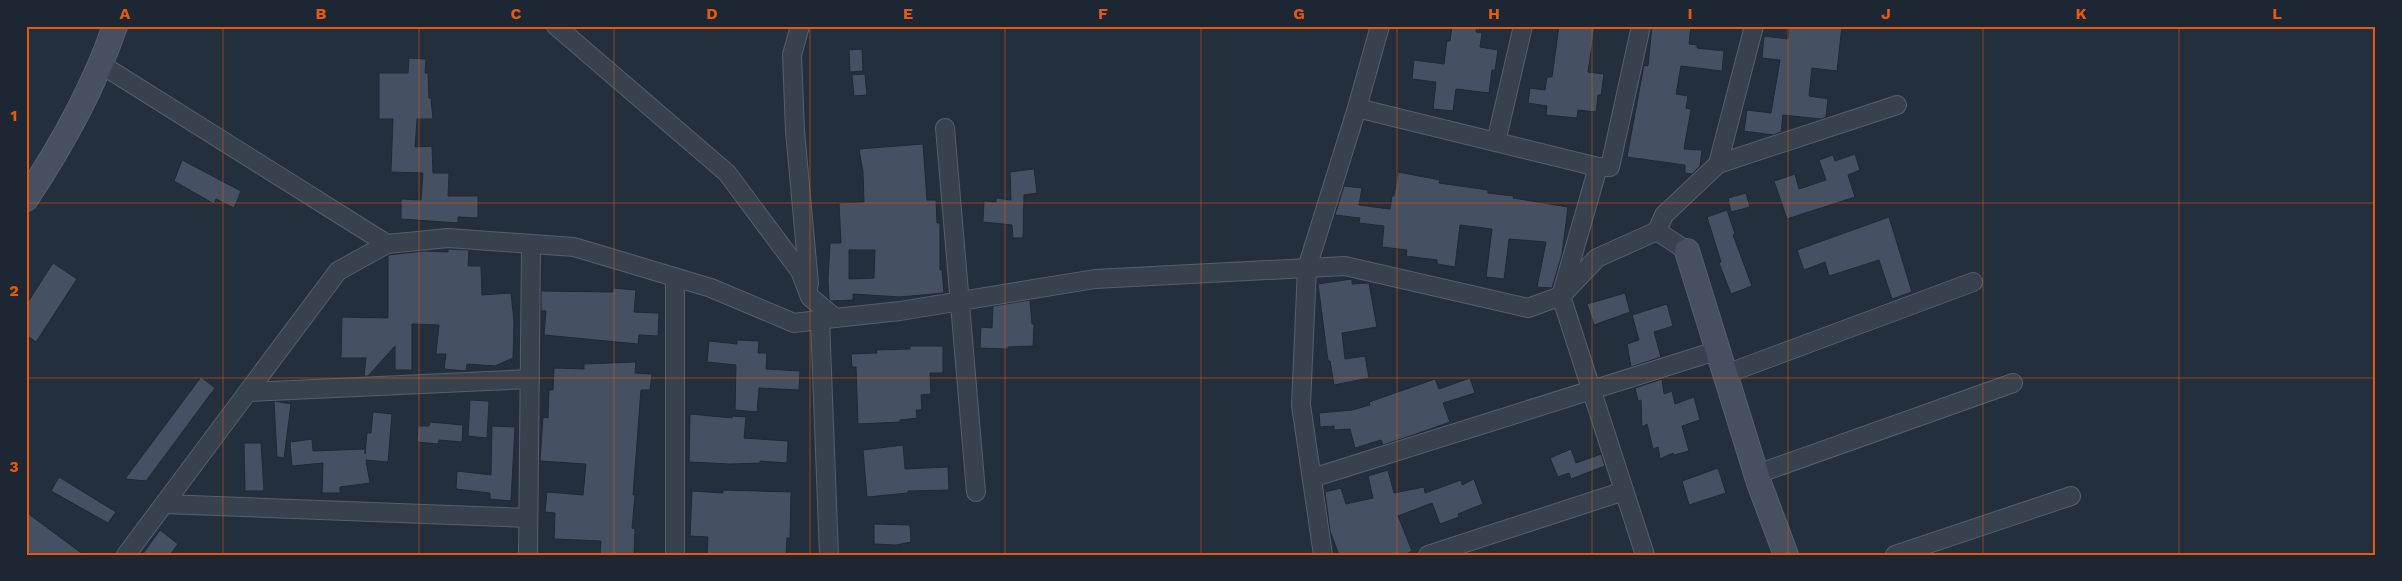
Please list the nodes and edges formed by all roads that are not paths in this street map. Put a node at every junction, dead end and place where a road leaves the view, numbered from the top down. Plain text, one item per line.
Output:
1 (115, 26) edge
2 (556, 26) edge
3 (800, 26) edge
4 (1380, 26) edge
5 (1523, 26) edge
6 (1641, 26) edge
7 (1754, 26) edge
8 (102, 65) junction
9 (1897, 106) dead end
10 (1357, 108) junction
11 (945, 128) dead end
12 (1496, 142) junction
13 (1718, 164) junction
14 (1598, 167) junction
15 (26, 199) edge
16 (1656, 231) junction
17 (387, 244) junction
18 (531, 244) junction
19 (1687, 252) joint
20 (1307, 268) junction
21 (676, 278) junction
22 (1974, 282) dead end
23 (1561, 296) junction
24 (810, 297) junction
25 (960, 301) junction
26 (827, 319) junction
27 (1719, 350) junction
28 (1726, 374) junction
29 (530, 379) junction
30 (2012, 382) dead end
31 (1591, 390) junction
32 (248, 392) junction
33 (1757, 474) junction
34 (1312, 478) junction
35 (976, 492) dead end
36 (1624, 492) junction
37 (2071, 496) dead end
38 (164, 504) junction
39 (528, 518) junction
40 (126, 555) edge
41 (528, 555) edge
42 (675, 555) edge
43 (829, 555) edge
44 (1323, 555) edge
45 (1428, 555) edge
46 (1645, 555) edge
47 (1786, 555) edge
48 (1895, 555) edge

1 - 8 street
2 - 24 street
3 - 24 street
4 - 10 street
5 - 12 street
6 - 14 street
7 - 13 street
8 - 15 street
8 - 17 street
9 - 13 street
10 - 12 street
10 - 20 street
11 - 25 street
12 - 14 street
13 - 16 street
14 - 23 street
16 - 19 street
16 - 23 street
17 - 18 street
17 - 32 street
18 - 21 street
18 - 29 street
19 - 27 street
20 - 23 street
20 - 25 street
20 - 34 street
21 - 26 street
21 - 42 street
22 - 28 street
23 - 31 street
24 - 26 street
25 - 26 street
25 - 35 street
26 - 43 street
27 - 28 street
27 - 31 street
28 - 33 street
29 - 32 street
29 - 39 street
30 - 33 street
31 - 34 street
31 - 36 street
32 - 38 street
33 - 47 street
34 - 44 street
36 - 45 street
36 - 46 street
37 - 48 street
38 - 39 street
38 - 40 street
39 - 41 street

